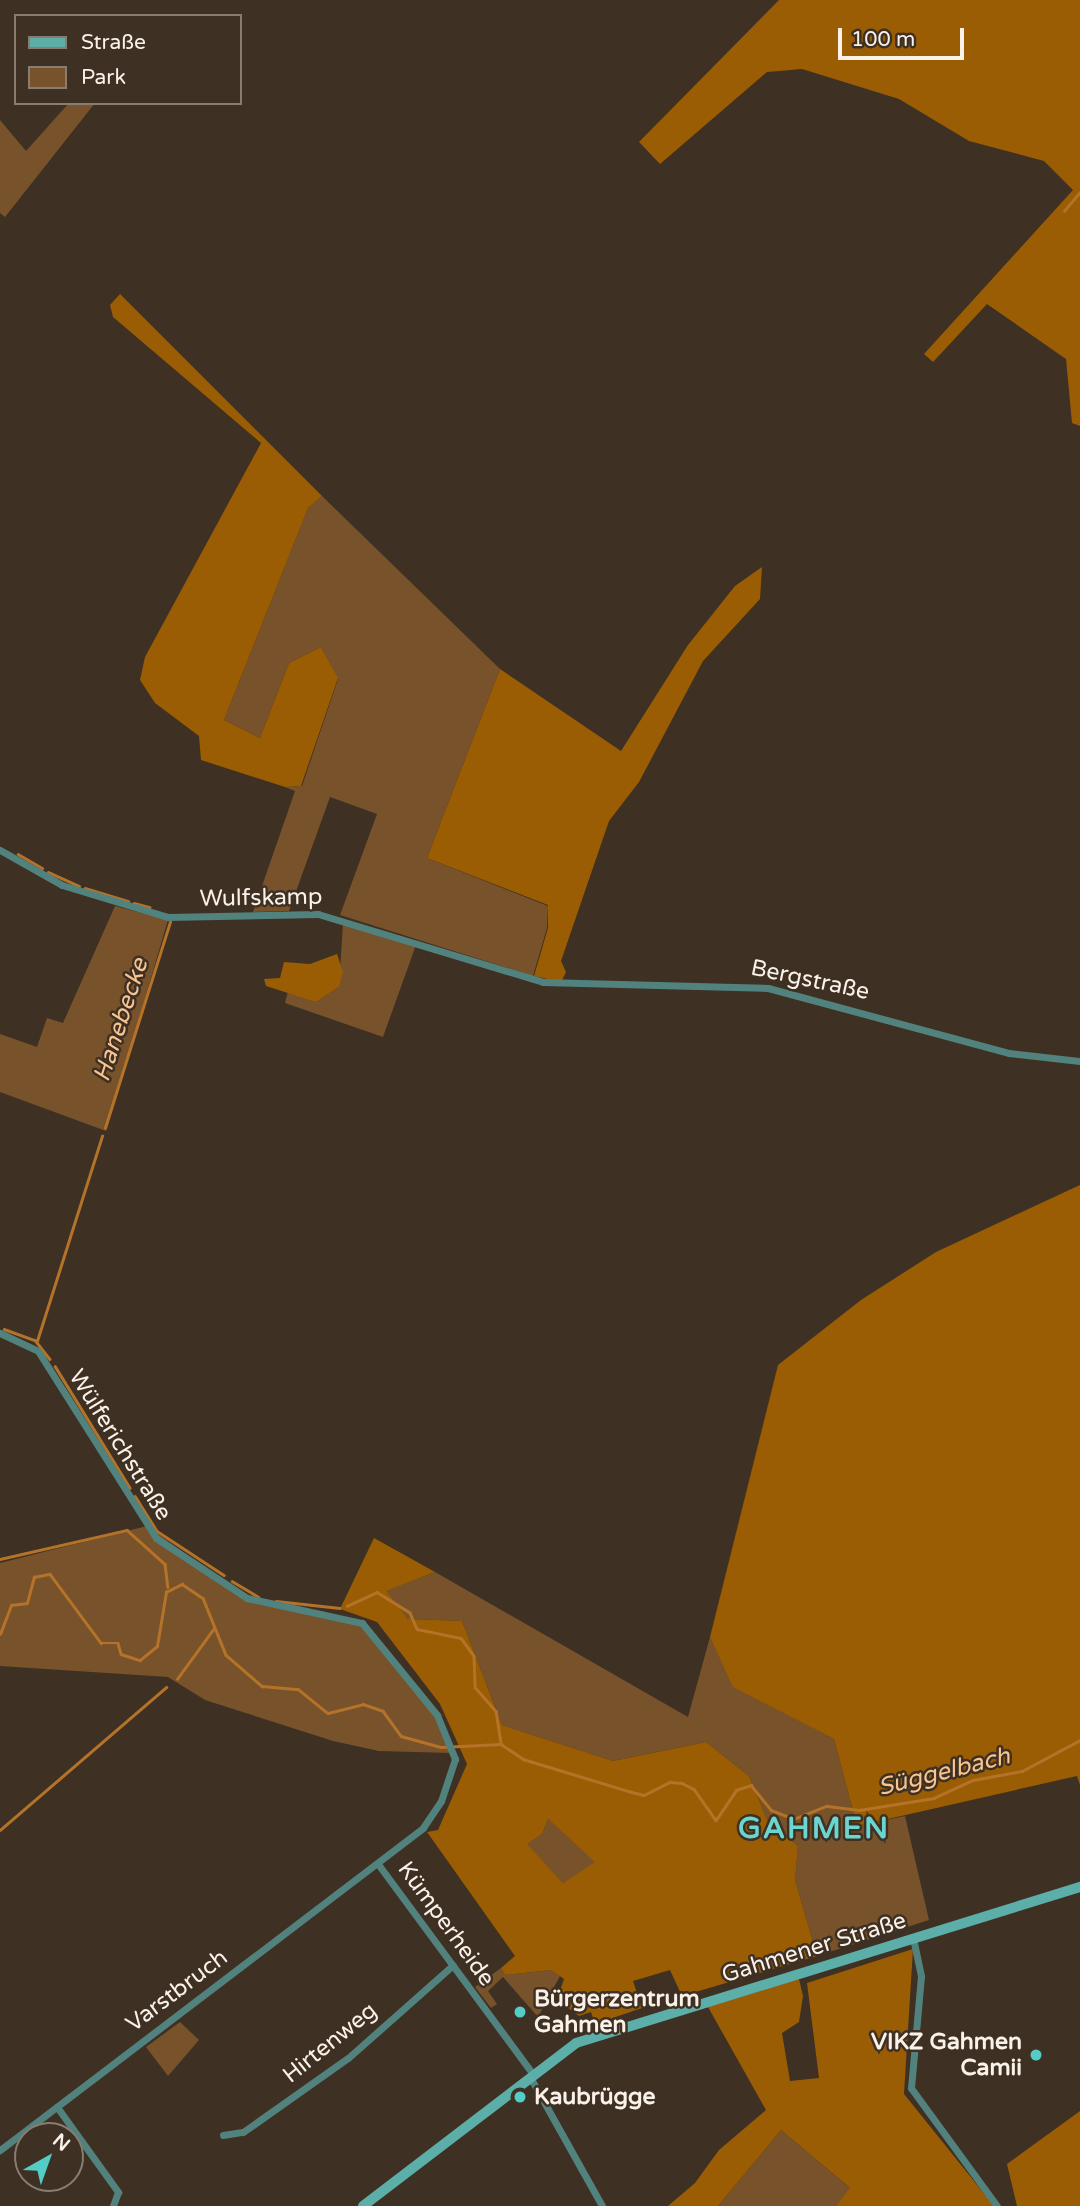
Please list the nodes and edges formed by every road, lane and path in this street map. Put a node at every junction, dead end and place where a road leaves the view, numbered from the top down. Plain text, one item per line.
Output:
1 (0, 850) edge
2 (527, 977) joint
3 (1080, 1061) edge
4 (0, 1332) edge
5 (378, 1864) junction
6 (1080, 1886) edge
7 (913, 1938) junction
8 (453, 1965) junction
9 (532, 2076) junction
10 (57, 2107) junction
11 (223, 2135) dead end
12 (0, 2150) edge
13 (598, 2204) edge
14 (113, 2206) edge
15 (363, 2206) edge
16 (997, 2206) edge

1 - 2 street, Wulfskamp
2 - 3 street, Bergstraße
4 - 5 street, Wülferichstraße
5 - 8 street, Kümperheide
5 - 10 street, Varstbruch
6 - 7 main road, Gahmener Straße
7 - 9 main road, Gahmener Straße
7 - 16 street
8 - 9 street, Kümperheide
8 - 11 street, Hirtenweg
9 - 13 street
9 - 15 main road, Gahmener Straße
10 - 12 street, Varstbruch
10 - 14 street

